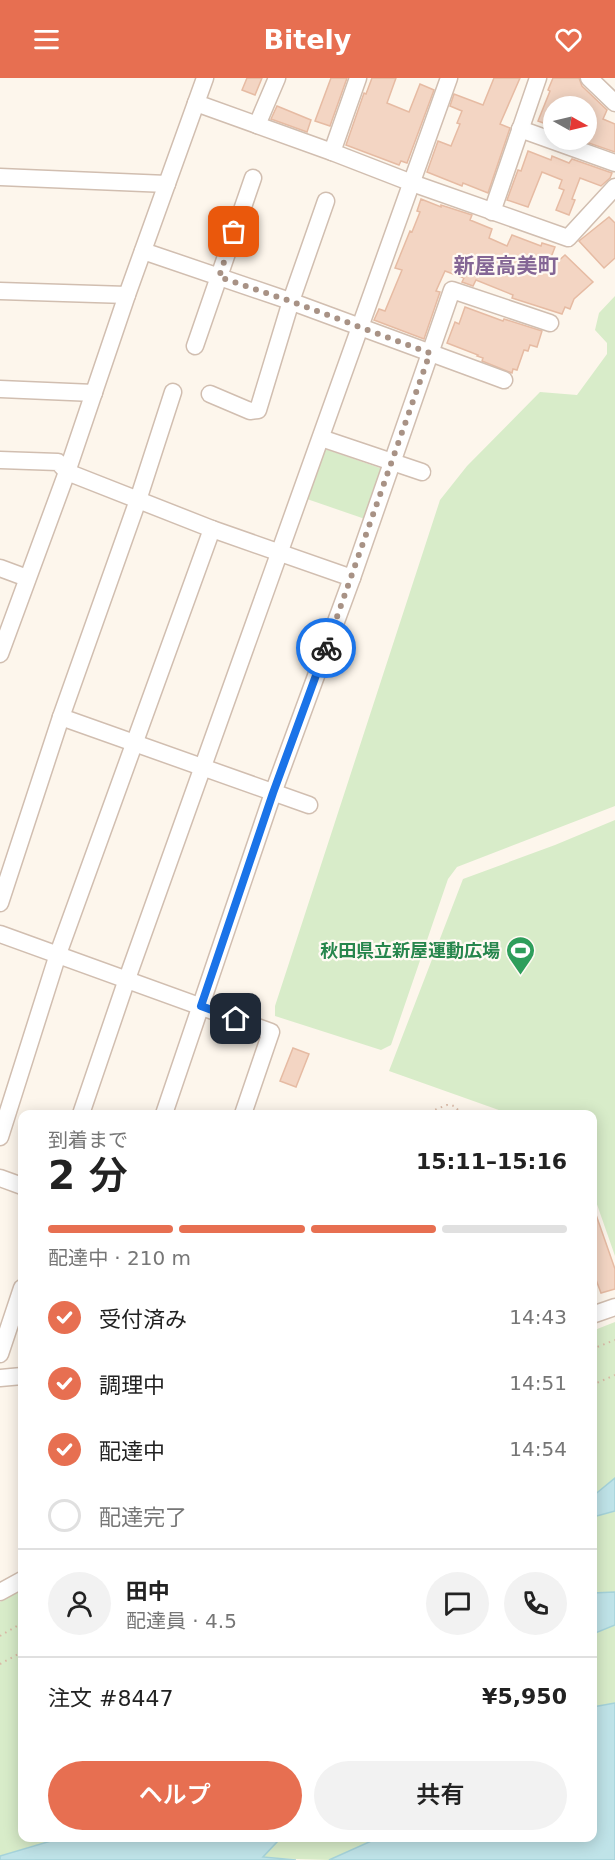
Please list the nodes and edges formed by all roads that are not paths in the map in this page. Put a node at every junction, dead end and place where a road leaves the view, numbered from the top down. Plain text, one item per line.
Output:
1 (205, 78) edge
2 (277, 78) edge
3 (358, 78) edge
4 (449, 78) edge
5 (538, 78) edge
6 (589, 78) edge
7 (196, 103) junction
8 (615, 103) edge
9 (257, 125) junction
10 (520, 129) junction
11 (332, 152) junction
12 (615, 163) edge
13 (0, 177) edge
14 (253, 178) dead end
15 (412, 183) junction
16 (166, 184) junction
17 (615, 187) edge
18 (326, 201) dead end
19 (492, 212) junction
20 (143, 251) junction
21 (219, 277) junction
22 (0, 291) edge
23 (127, 295) junction
24 (291, 301) junction
25 (550, 322) dead end
26 (361, 328) junction
27 (195, 346) dead end
28 (430, 353) junction
29 (504, 380) dead end
30 (0, 389) edge
31 (173, 392) dead end
32 (94, 393) junction
33 (210, 394) dead end
34 (321, 438) junction
35 (0, 460) edge
36 (393, 462) junction
37 (67, 472) junction
38 (422, 472) dead end
39 (138, 500) junction
40 (212, 529) junction
41 (280, 553) junction
42 (0, 568) edge
43 (27, 578) junction
44 (352, 578) junction
45 (0, 654) edge
46 (61, 717) junction
47 (134, 744) junction
48 (203, 769) junction
49 (273, 793) junction
50 (309, 805) dead end
51 (0, 903) edge
52 (0, 934) edge
53 (58, 954) junction
54 (127, 979) junction
55 (201, 1006) junction
56 (82, 1110) edge
57 (165, 1110) edge
58 (244, 1110) edge
59 (0, 1137) edge
60 (0, 1178) edge
61 (18, 1185) edge
62 (18, 1300) edge
63 (615, 1307) edge
64 (597, 1313) edge
65 (0, 1354) edge
66 (18, 1376) edge
67 (0, 1378) edge
68 (18, 1582) edge
69 (0, 1592) edge

1 - 7 street
2 - 9 street
3 - 11 street
4 - 15 street
5 - 10 street
6 - 8 street
7 - 9 street
7 - 16 street
9 - 11 street
10 - 12 street
10 - 19 street
11 - 15 street
13 - 16 street
14 - 21 street
15 - 19 street
15 - 26 street
16 - 20 street
17 - 19 street
18 - 24 street
20 - 21 street
20 - 23 street
21 - 24 street
21 - 27 street
22 - 23 street
23 - 32 street
24 - 26 street
24 - 33 street
25 - 28 street
26 - 28 street
26 - 34 street
28 - 29 street
28 - 36 street
30 - 32 street
31 - 39 street
32 - 37 street
34 - 36 street
34 - 41 street
35 - 37 street
36 - 38 street
36 - 44 street
37 - 39 street
37 - 43 street
39 - 40 street
39 - 46 street
40 - 41 street
40 - 47 street
41 - 44 street
41 - 48 street
42 - 43 street
43 - 45 street
44 - 49 street
46 - 47 street
46 - 51 street
47 - 48 street
47 - 53 street
48 - 49 street
48 - 54 street
49 - 50 street
49 - 55 street
52 - 53 street
53 - 54 street
53 - 59 street
54 - 55 street
54 - 56 street
55 - 57 street
55 - 58 street
60 - 61 street
62 - 65 street
63 - 64 street
66 - 67 street
68 - 69 street

